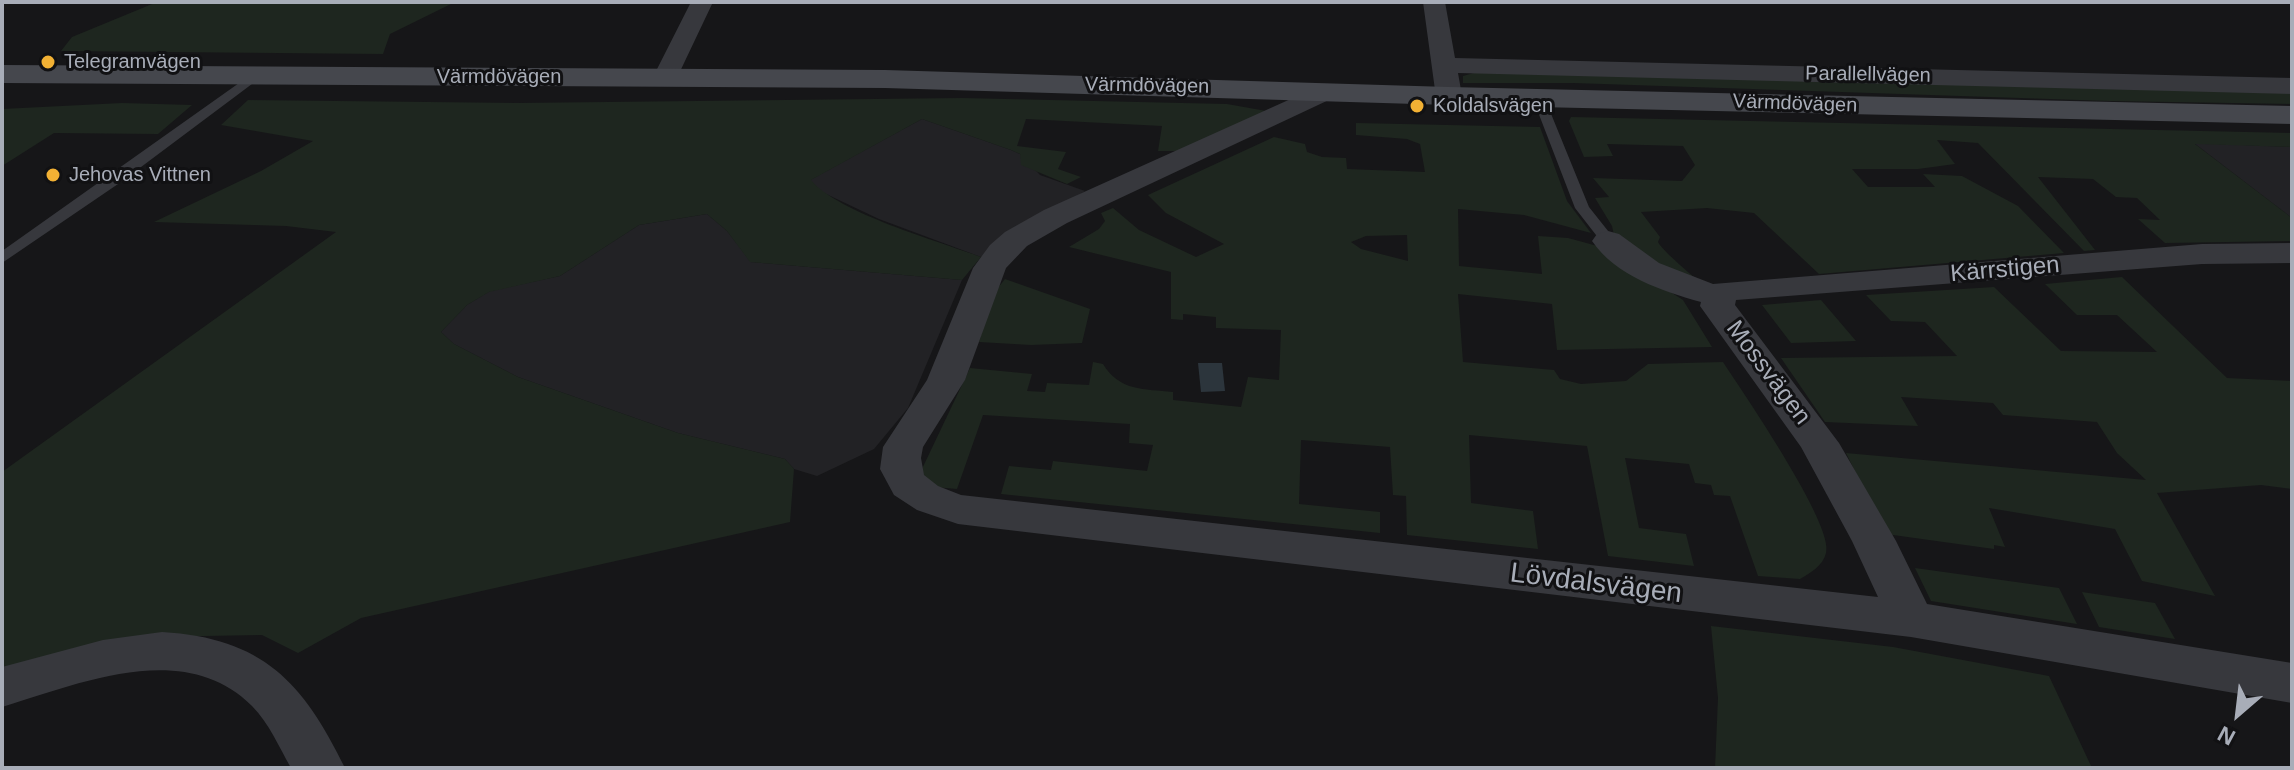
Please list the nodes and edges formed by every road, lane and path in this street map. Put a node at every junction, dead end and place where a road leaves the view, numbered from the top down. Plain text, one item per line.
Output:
1 (702, 2) edge
2 (1434, 2) edge
3 (1444, 65) junction
4 (2, 74) edge
5 (256, 75) junction
6 (666, 77) junction
7 (2292, 86) edge
8 (1324, 92) junction
9 (1449, 96) junction
10 (1539, 99) junction
11 (2292, 115) edge
12 (1608, 241) joint
13 (2292, 253) edge
14 (2, 258) edge
15 (1720, 296) junction
16 (1911, 619) junction
17 (2292, 683) edge
18 (2, 687) edge
19 (318, 768) edge

1 - 6 street
2 - 3 street
3 - 7 street, Parallellvägen
3 - 9 street
4 - 5 main road, Värmdövägen
5 - 6 main road, Värmdövägen
5 - 14 lane
6 - 8 main road, Värmdövägen
8 - 9 main road, Värmdövägen
8 - 16 street, Lövdalsvägen
9 - 10 main road, Värmdövägen
10 - 11 main road, Värmdövägen
10 - 12 lane, Mossvägen
12 - 15 street, Mossvägen
13 - 15 street, Kärrstigen
15 - 16 street, Mossvägen
16 - 17 street, Lövdalsvägen
18 - 19 street

